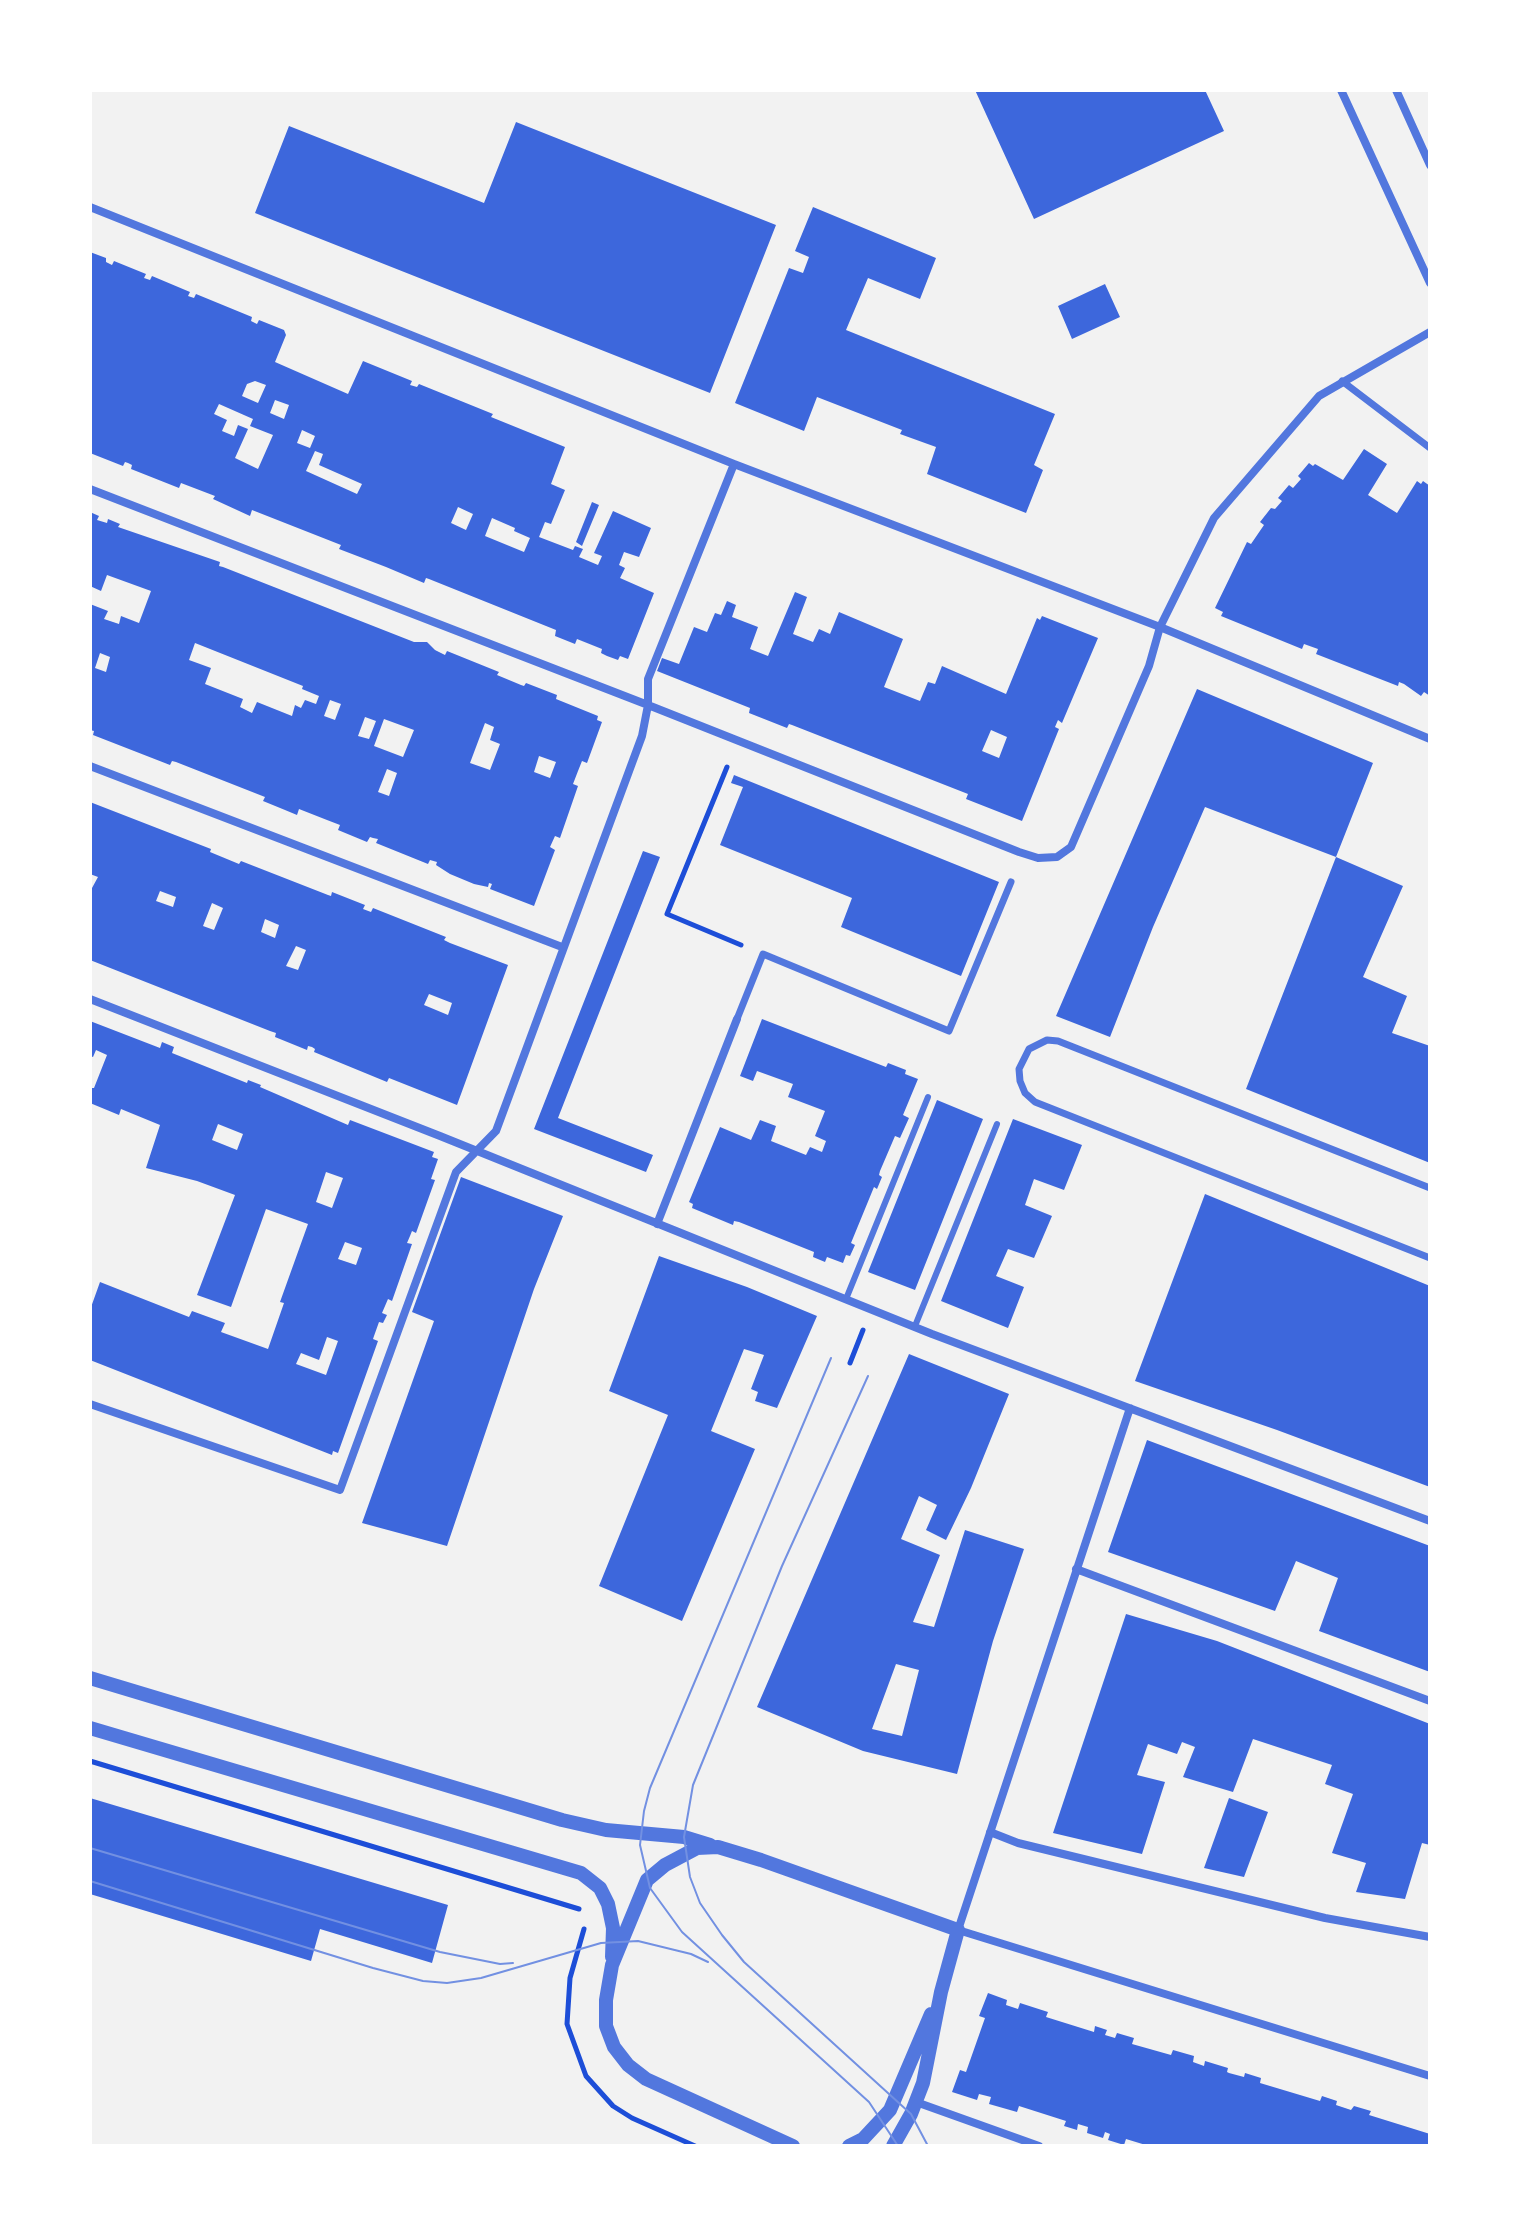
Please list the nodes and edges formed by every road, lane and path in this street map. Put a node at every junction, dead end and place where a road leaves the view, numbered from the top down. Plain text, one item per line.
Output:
1 (1341, 90) edge
2 (1396, 90) edge
3 (1430, 165) edge
4 (90, 207) edge
5 (1430, 283) edge
6 (1430, 332) edge
7 (1342, 381) junction
8 (1430, 448) edge
9 (734, 464) junction
10 (90, 489) edge
11 (1160, 627) junction
12 (648, 705) junction
13 (1430, 739) edge
14 (90, 766) edge
15 (727, 767) dead end
16 (1011, 882) dead end
17 (562, 947) junction
18 (763, 954) junction
19 (90, 999) edge
20 (737, 1019) joint
21 (928, 1097) dead end
22 (997, 1124) dead end
23 (478, 1152) junction
24 (1430, 1188) edge
25 (657, 1224) junction
26 (1430, 1258) edge
27 (846, 1299) junction
28 (865, 1326) dead end
29 (915, 1326) junction
30 (850, 1363) dead end
31 (90, 1404) edge
32 (1130, 1408) junction
33 (1430, 1521) edge
34 (1076, 1569) junction
35 (90, 1678) edge
36 (1430, 1701) edge
37 (90, 1728) edge
38 (90, 1761) edge
39 (990, 1832) junction
40 (718, 1847) junction
41 (958, 1930) junction
42 (1430, 1937) edge
43 (612, 1965) junction
44 (941, 1992) junction
45 (1430, 2076) edge
46 (916, 2102) junction
47 (695, 2146) edge
48 (793, 2146) edge
49 (849, 2146) edge
50 (893, 2146) edge
51 (1039, 2146) edge

1 - 5 street
2 - 3 street
4 - 9 street
6 - 7 street
7 - 8 street
7 - 11 street
9 - 11 street
9 - 12 street
10 - 12 street
11 - 12 street
11 - 13 street
12 - 17 street
14 - 17 street
15 - 18 path
16 - 18 street
17 - 23 street
18 - 20 street
19 - 23 street
20 - 25 street
21 - 27 lane
22 - 29 lane
23 - 25 street
23 - 31 street
24 - 26 street
25 - 27 street
27 - 29 street
28 - 30 path
29 - 32 street
32 - 33 street
32 - 34 street
34 - 36 street
34 - 39 street
35 - 40 street
37 - 43 street
38 - 47 path
39 - 41 street
39 - 42 street
40 - 41 street
40 - 43 street
41 - 44 street
41 - 45 street
43 - 48 street
44 - 46 street
44 - 49 street
46 - 50 street
46 - 51 street

